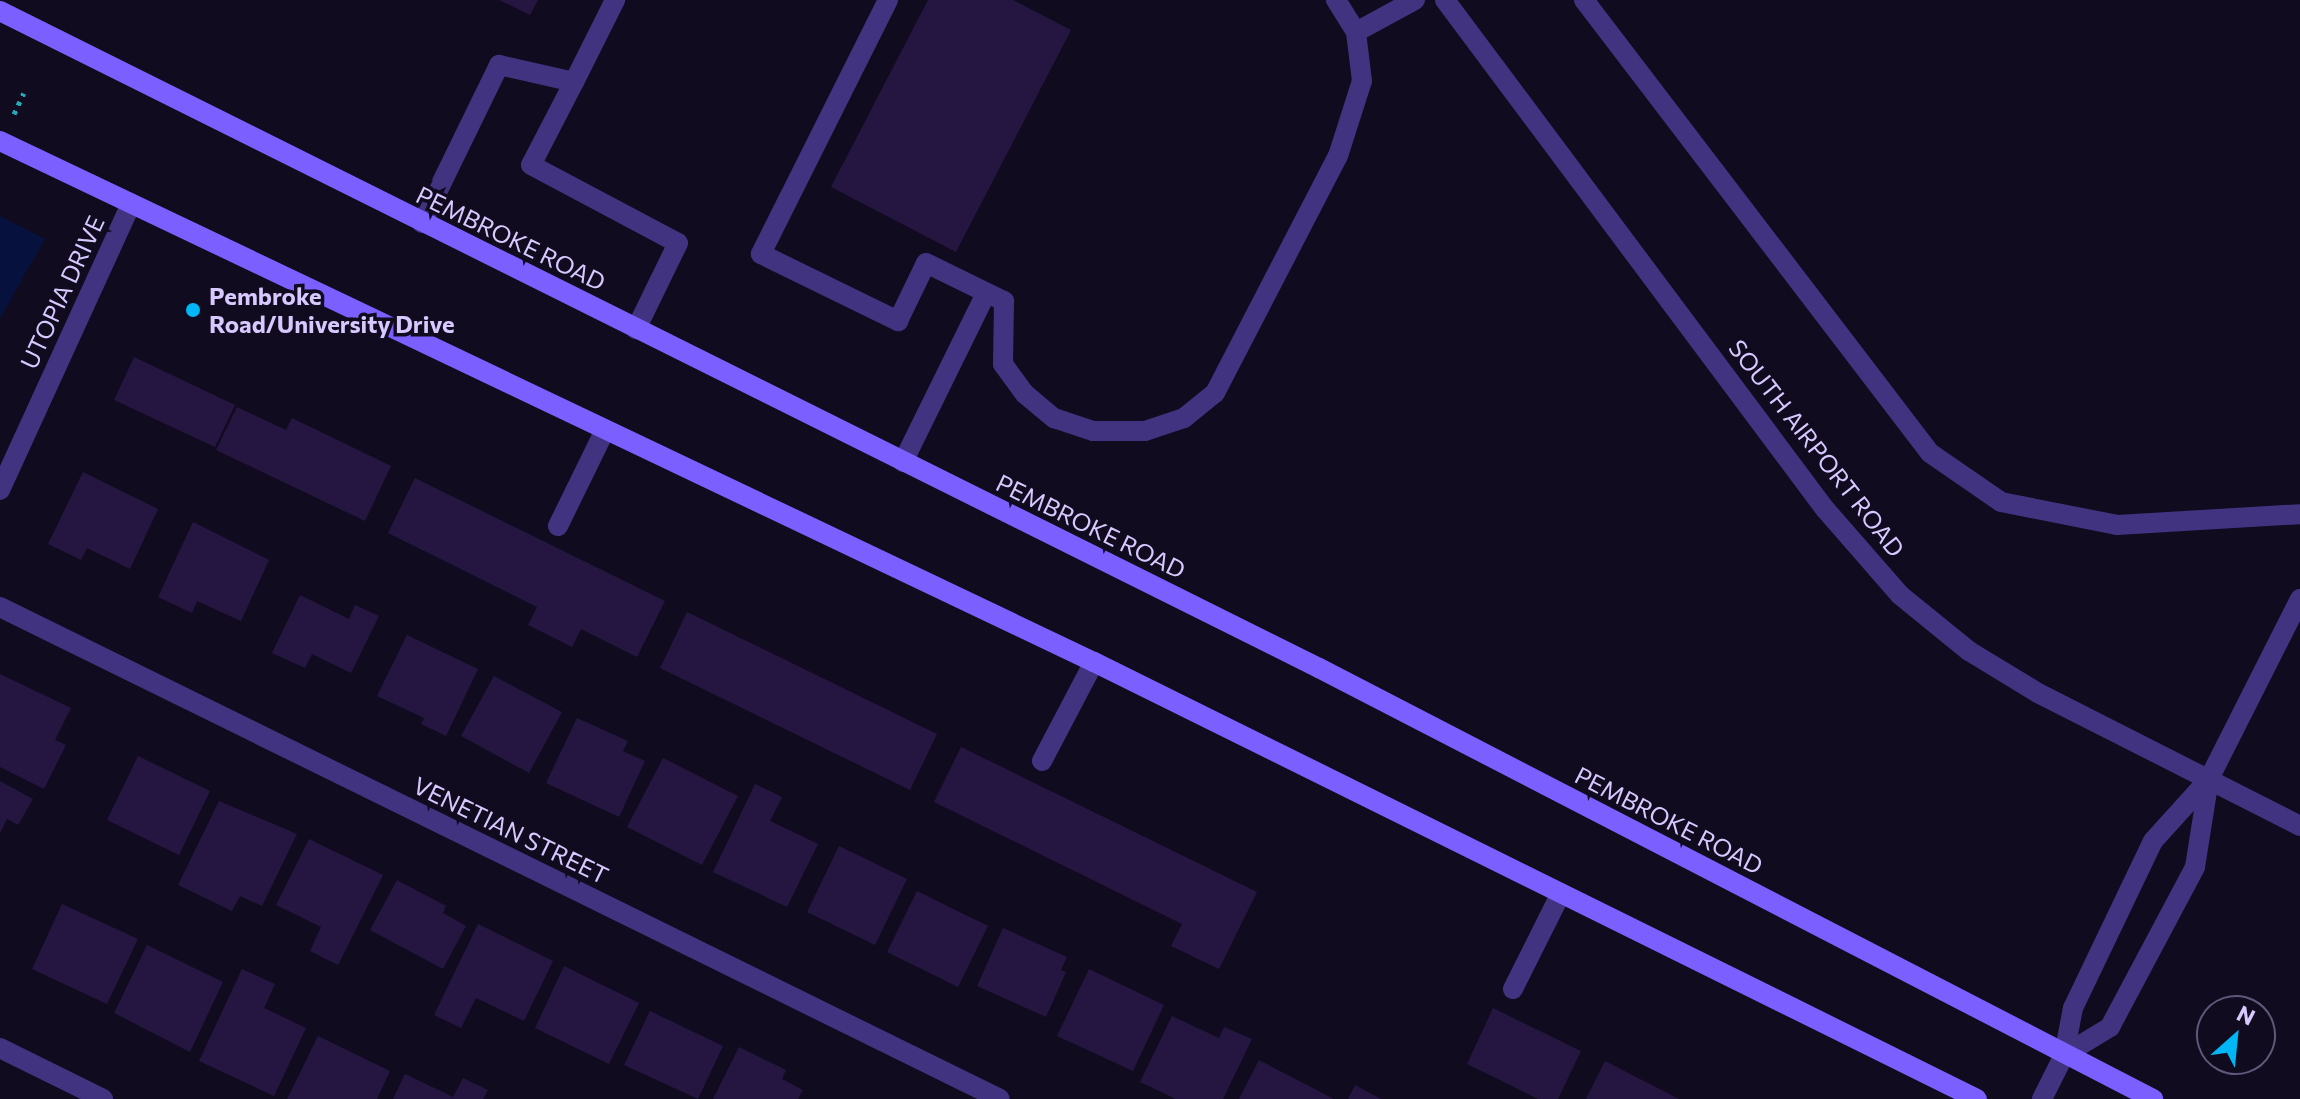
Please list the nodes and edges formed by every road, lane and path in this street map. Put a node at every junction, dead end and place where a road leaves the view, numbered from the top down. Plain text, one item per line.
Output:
1 (615, 0) edge
2 (888, 0) edge
3 (1336, 0) edge
4 (1415, 0) edge
5 (1445, 0) edge
6 (1584, 0) edge
7 (0, 11) edge
8 (1356, 32) junction
9 (574, 82) junction
10 (24, 93) dead end
11 (14, 114) dead end
12 (0, 141) edge
13 (131, 204) junction
14 (422, 223) junction
15 (986, 293) junction
16 (636, 329) junction
17 (605, 430) junction
18 (903, 462) junction
19 (0, 490) edge
20 (2300, 514) edge
21 (558, 526) dead end
22 (2300, 599) edge
23 (0, 607) edge
24 (1094, 662) junction
25 (1042, 761) dead end
26 (2209, 779) junction
27 (2300, 826) edge
28 (1561, 893) junction
29 (1513, 989) dead end
30 (0, 1048) edge
31 (2064, 1055) junction
32 (103, 1099) edge
33 (1000, 1099) edge
34 (1977, 1099) edge
35 (2042, 1099) edge
36 (2153, 1099) edge

1 - 9 street
2 - 15 street
3 - 8 street
4 - 8 street
5 - 26 street, SOUTH AIRPORT ROAD
6 - 20 street
7 - 14 main road, PEMBROKE ROAD
8 - 15 street
9 - 14 street
9 - 16 street
10 - 11 path
12 - 13 main road
13 - 17 main road
13 - 19 street, UTOPIA DRIVE
14 - 16 main road, PEMBROKE ROAD
15 - 18 street
16 - 18 main road, PEMBROKE ROAD
17 - 21 street
17 - 24 main road
18 - 31 main road, PEMBROKE ROAD
22 - 26 street
23 - 33 street, VENETIAN STREET
24 - 25 street
24 - 28 main road
26 - 27 street, SOUTH AIRPORT ROAD
26 - 31 street
26 - 31 street
28 - 29 street
28 - 34 main road
30 - 32 street
31 - 35 street
31 - 36 main road, PEMBROKE ROAD

